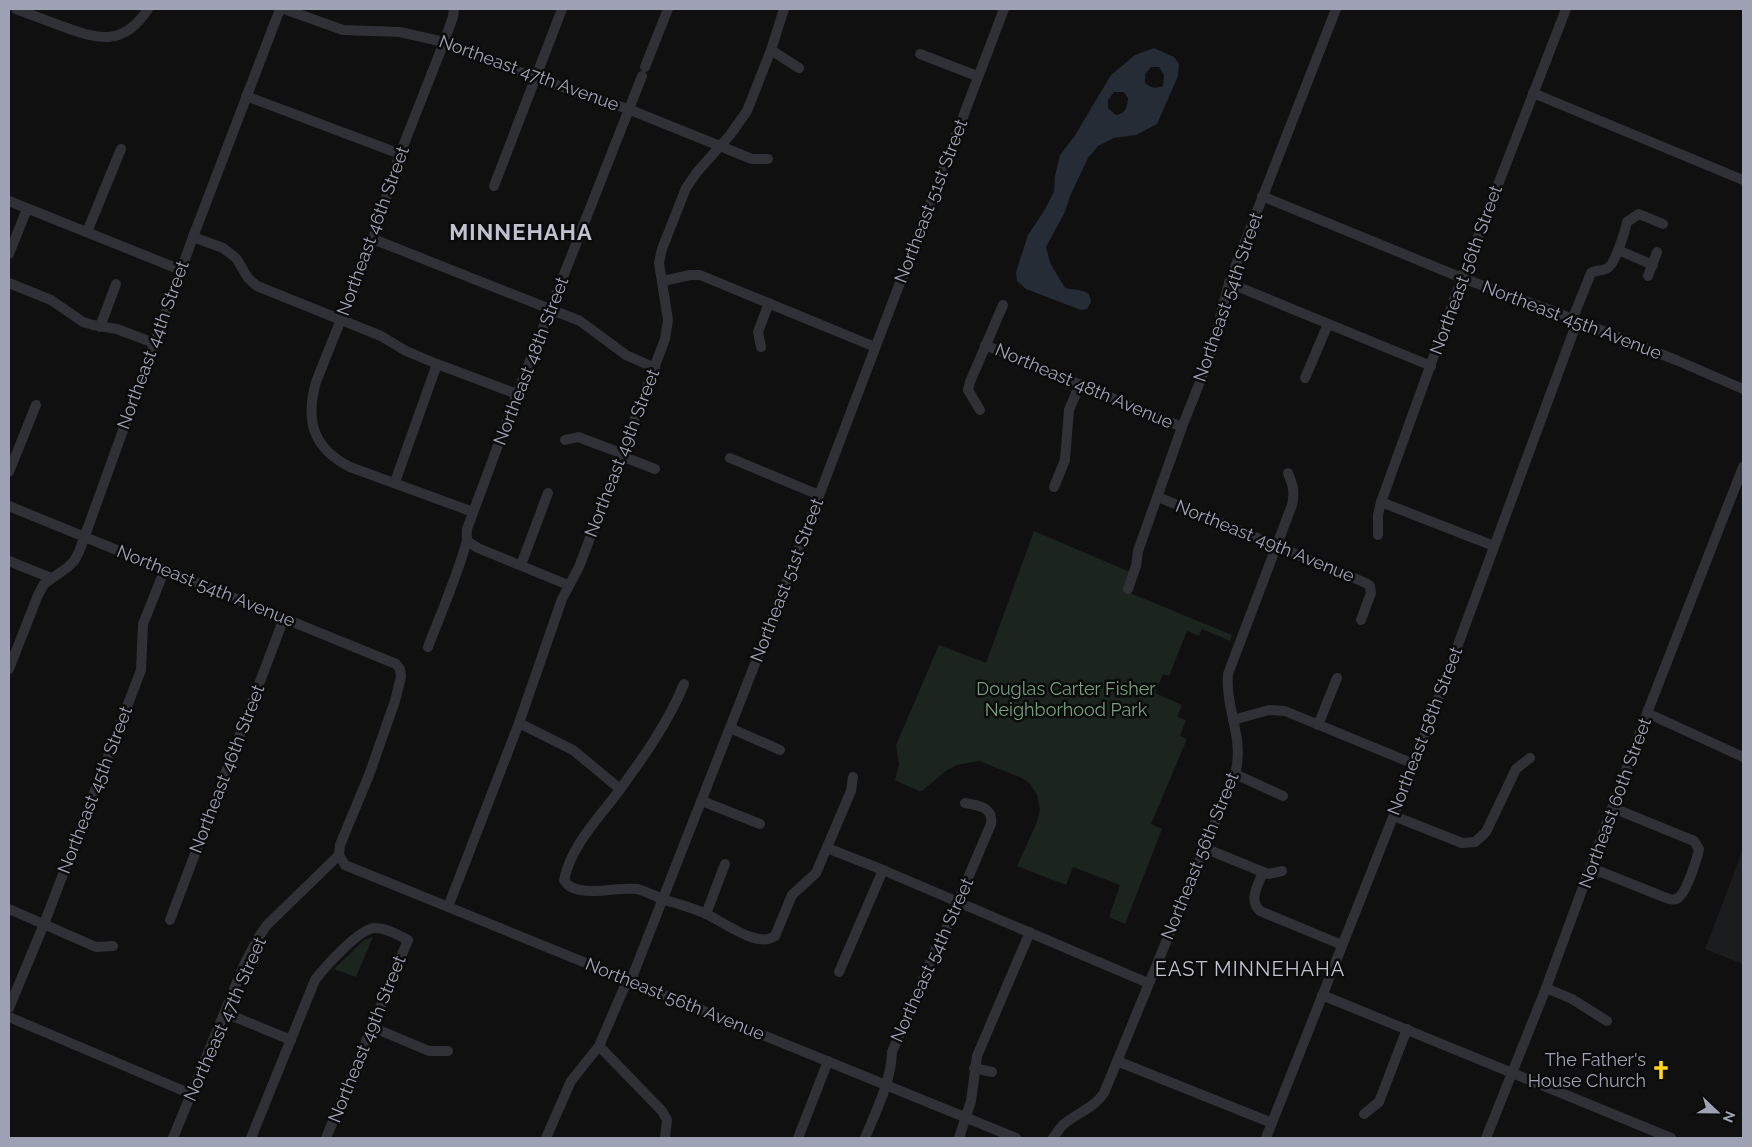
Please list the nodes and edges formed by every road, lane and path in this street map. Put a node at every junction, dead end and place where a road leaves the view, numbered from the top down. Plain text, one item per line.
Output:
1 (16, 9) edge
2 (148, 9) edge
3 (280, 9) edge
4 (284, 9) edge
5 (454, 9) edge
6 (562, 9) edge
7 (668, 9) edge
8 (784, 9) edge
9 (1004, 9) edge
10 (1336, 9) edge
11 (1566, 9) edge
12 (444, 42) junction
13 (771, 50) junction
14 (920, 54) dead end
15 (799, 68) dead end
16 (978, 76) junction
17 (535, 78) junction
18 (1533, 93) junction
19 (246, 96) junction
20 (628, 109) junction
21 (719, 146) junction
22 (121, 149) dead end
23 (400, 154) junction
24 (768, 159) dead end
25 (1743, 180) edge
26 (494, 186) dead end
27 (1262, 196) junction
28 (9, 201) edge
29 (27, 208) junction
30 (1663, 224) dead end
31 (86, 232) junction
32 (193, 237) junction
33 (373, 239) junction
34 (1618, 250) junction
35 (1657, 252) dead end
36 (9, 254) edge
37 (1653, 264) junction
38 (181, 270) junction
39 (1648, 276) dead end
40 (1462, 278) junction
41 (663, 281) junction
42 (9, 283) edge
43 (1229, 283) junction
44 (116, 284) dead end
45 (769, 303) junction
46 (1003, 305) dead end
47 (551, 309) junction
48 (341, 320) junction
49 (1575, 321) junction
50 (1328, 324) junction
51 (100, 326) junction
52 (154, 343) junction
53 (985, 345) junction
54 (761, 347) dead end
55 (876, 347) junction
56 (437, 364) junction
57 (1431, 366) junction
58 (655, 368) junction
59 (1305, 378) dead end
60 (1080, 384) junction
61 (1743, 389) edge
62 (517, 394) junction
63 (36, 404) dead end
64 (980, 410) dead end
65 (1182, 427) junction
66 (565, 440) dead end
67 (621, 453) junction
68 (730, 458) dead end
69 (1743, 467) edge
70 (655, 469) dead end
71 (9, 472) edge
72 (1288, 473) dead end
73 (395, 482) junction
74 (1054, 487) dead end
75 (548, 493) dead end
76 (818, 495) junction
77 (1158, 497) junction
78 (1382, 502) junction
79 (9, 506) edge
80 (473, 512) junction
81 (1378, 535) dead end
82 (84, 536) junction
83 (467, 541) junction
84 (1276, 545) junction
85 (1494, 546) junction
86 (9, 562) edge
87 (520, 565) junction
88 (165, 569) junction
89 (51, 578) junction
90 (568, 585) junction
91 (1128, 589) dead end
92 (284, 618) junction
93 (1361, 620) dead end
94 (428, 647) dead end
95 (9, 669) edge
96 (1337, 678) dead end
97 (684, 684) dead end
98 (1647, 713) junction
99 (1233, 720) junction
100 (519, 723) junction
101 (1318, 725) junction
102 (730, 728) junction
103 (780, 750) dead end
104 (1743, 757) edge
105 (1530, 758) dead end
106 (1414, 764) junction
107 (1235, 774) junction
108 (852, 777) dead end
109 (620, 789) junction
110 (1283, 796) dead end
111 (702, 801) junction
112 (965, 803) dead end
113 (1613, 808) junction
114 (1394, 816) junction
115 (760, 824) dead end
116 (827, 848) junction
117 (1204, 848) junction
118 (339, 855) junction
119 (724, 864) dead end
120 (1591, 868) junction
121 (883, 870) junction
122 (1282, 871) dead end
123 (1263, 872) junction
124 (662, 899) junction
125 (958, 902) junction
126 (448, 907) junction
127 (9, 909) edge
128 (706, 914) junction
129 (170, 920) dead end
130 (44, 924) junction
131 (1030, 932) junction
132 (1342, 945) junction
133 (113, 946) dead end
134 (839, 972) dead end
135 (631, 980) junction
136 (1148, 983) junction
137 (1546, 988) junction
138 (1322, 995) junction
139 (9, 1008) edge
140 (225, 1013) junction
141 (9, 1017) edge
142 (1607, 1021) dead end
143 (372, 1027) junction
144 (1407, 1029) junction
145 (291, 1040) junction
146 (599, 1046) junction
147 (448, 1051) dead end
148 (828, 1061) junction
149 (1117, 1061) junction
150 (974, 1068) junction
151 (992, 1072) dead end
152 (1512, 1072) junction
153 (886, 1084) junction
154 (191, 1094) junction
155 (1364, 1114) dead end
156 (965, 1117) junction
157 (1272, 1123) junction
158 (173, 1138) edge
159 (251, 1138) edge
160 (326, 1138) edge
161 (546, 1138) edge
162 (665, 1138) edge
163 (798, 1138) edge
164 (864, 1138) edge
165 (960, 1138) edge
166 (1016, 1138) edge
167 (1053, 1138) edge
168 (1266, 1138) edge
169 (1486, 1138) edge
170 (1671, 1138) edge

1 - 2 street
3 - 19 street, Northeast 44th Street
4 - 12 street, Northeast 47th Avenue
5 - 12 street, Northeast 46th Street
6 - 17 street
7 - 20 street, Northeast 48th Street
8 - 13 street, Northeast 49th Street
9 - 16 street, Northeast 51st Street
10 - 27 street, Northeast 54th Street
11 - 18 street, Northeast 56th Street
12 - 17 street, Northeast 47th Avenue
12 - 23 street, Northeast 46th Street
13 - 15 street
13 - 21 street, Northeast 49th Street
14 - 16 street
16 - 55 street, Northeast 51st Street
17 - 20 street, Northeast 47th Avenue
17 - 26 street
18 - 25 street
18 - 40 street, Northeast 56th Street
19 - 23 street
19 - 32 street, Northeast 44th Street
20 - 21 street, Northeast 47th Avenue
20 - 47 street, Northeast 48th Street
21 - 24 street, Northeast 47th Avenue
21 - 41 street, Northeast 49th Street
22 - 31 street
23 - 33 street, Northeast 46th Street
27 - 40 street, Northeast 45th Avenue
27 - 43 street, Northeast 54th Street
28 - 29 street
29 - 31 street
29 - 36 street
30 - 34 street, Northeast 58th Street
31 - 38 street
32 - 38 street, Northeast 44th Street
32 - 48 street
33 - 47 street
33 - 48 street, Northeast 46th Street
34 - 37 street
34 - 49 street, Northeast 58th Street
35 - 37 street
37 - 39 street
38 - 52 street, Northeast 44th Street
40 - 49 street, Northeast 45th Avenue
40 - 57 street, Northeast 56th Street
41 - 45 street
41 - 58 street, Northeast 49th Street
42 - 51 street
43 - 50 street
43 - 65 street, Northeast 54th Street
44 - 51 street
45 - 54 street
45 - 55 street
46 - 53 street
47 - 58 street
47 - 62 street, Northeast 48th Street
48 - 56 street
48 - 73 street, Northeast 46th Street
49 - 61 street, Northeast 45th Avenue
49 - 85 street, Northeast 58th Street
50 - 57 street
50 - 59 street
51 - 52 street
52 - 82 street, Northeast 44th Street
53 - 60 street, Northeast 48th Avenue
53 - 64 street
55 - 76 street, Northeast 51st Street
56 - 62 street
56 - 73 street
57 - 78 street, Northeast 56th Street
58 - 67 street, Northeast 49th Street
60 - 65 street, Northeast 48th Avenue
60 - 74 street
62 - 80 street, Northeast 48th Street
63 - 71 street
65 - 77 street, Northeast 54th Street
66 - 67 street
67 - 70 street
67 - 90 street, Northeast 49th Street
68 - 76 street
69 - 98 street, Northeast 60th Street
72 - 84 street, Northeast 56th Street
73 - 80 street
75 - 87 street
76 - 102 street, Northeast 51st Street
77 - 84 street, Northeast 49th Avenue
77 - 91 street, Northeast 54th Street
78 - 81 street, Northeast 56th Street
78 - 85 street
79 - 82 street, Northeast 54th Avenue
80 - 83 street, Northeast 48th Street
82 - 88 street, Northeast 54th Avenue
82 - 89 street, Northeast 44th Street
83 - 87 street
83 - 94 street, Northeast 48th Street
84 - 93 street, Northeast 49th Avenue
84 - 99 street, Northeast 56th Street
85 - 106 street, Northeast 58th Street
86 - 89 street
87 - 90 street
88 - 92 street, Northeast 54th Avenue
88 - 130 street, Northeast 45th Street
89 - 95 street, Northeast 44th Street
90 - 100 street, Northeast 49th Street
92 - 118 street, Northeast 54th Avenue
92 - 129 street, Northeast 46th Street
96 - 101 street
97 - 109 street
98 - 104 street
98 - 113 street, Northeast 60th Street
99 - 101 street
99 - 107 street, Northeast 56th Street
100 - 109 street
100 - 126 street, Northeast 49th Street
101 - 106 street
102 - 103 street
102 - 111 street, Northeast 51st Street
105 - 114 street
106 - 114 street, Northeast 58th Street
107 - 110 street
107 - 117 street, Northeast 56th Street
108 - 116 street
109 - 124 street
111 - 115 street
111 - 124 street, Northeast 51st Street
112 - 125 street, Northeast 54th Street
113 - 120 street, Northeast 60th Street
113 - 120 street
114 - 132 street, Northeast 58th Street
116 - 121 street
116 - 128 street
117 - 123 street
117 - 136 street, Northeast 56th Street
118 - 126 street, Northeast 56th Avenue
118 - 140 street, Northeast 47th Street
119 - 128 street
120 - 137 street, Northeast 60th Street
121 - 125 street
121 - 134 street
122 - 123 street
123 - 132 street
124 - 128 street
124 - 135 street, Northeast 51st Street
125 - 131 street
125 - 153 street, Northeast 54th Street
126 - 135 street, Northeast 56th Avenue
127 - 130 street
130 - 133 street
130 - 139 street, Northeast 45th Street
131 - 136 street
131 - 150 street
132 - 138 street, Northeast 58th Street
135 - 146 street, Northeast 51st Street
135 - 148 street, Northeast 56th Avenue
136 - 149 street, Northeast 56th Street
137 - 142 street
137 - 152 street, Northeast 60th Street
138 - 144 street
138 - 157 street, Northeast 58th Street
140 - 145 street
140 - 154 street, Northeast 47th Street
141 - 154 street
143 - 145 street, Northeast 49th Street
143 - 147 street
143 - 160 street, Northeast 49th Street
144 - 152 street
144 - 155 street
145 - 159 street
146 - 161 street, Northeast 51st Street
146 - 162 street
148 - 153 street, Northeast 56th Avenue
148 - 163 street
149 - 157 street
149 - 167 street, Northeast 56th Street
150 - 151 street
150 - 156 street
152 - 169 street, Northeast 60th Street
152 - 170 street
153 - 156 street, Northeast 56th Avenue
153 - 164 street, Northeast 54th Street
154 - 158 street, Northeast 47th Street
156 - 165 street
156 - 166 street, Northeast 56th Avenue
157 - 168 street, Northeast 58th Street

